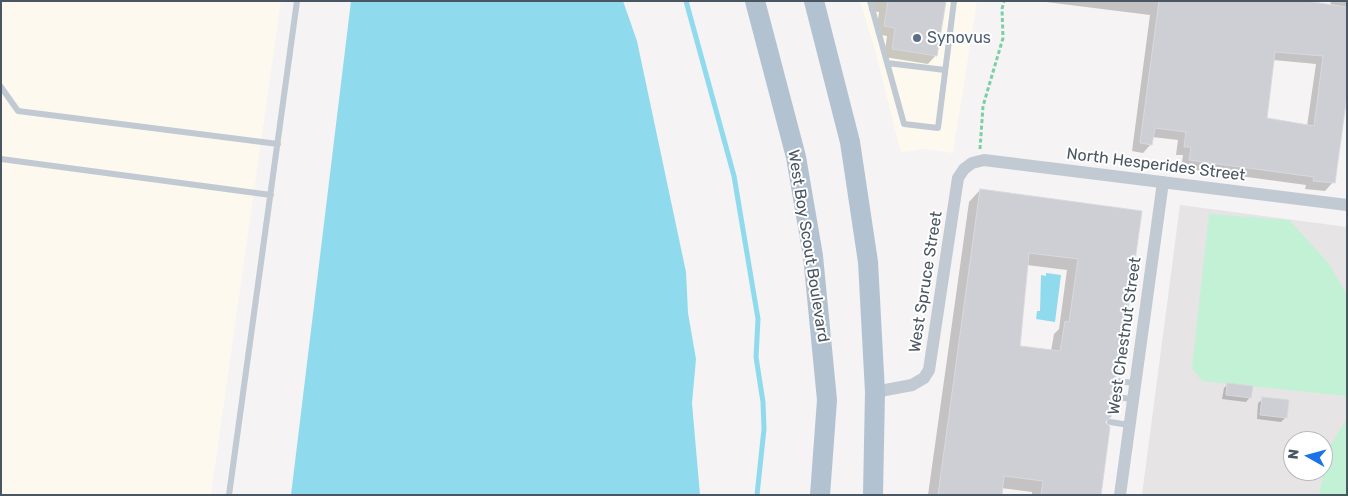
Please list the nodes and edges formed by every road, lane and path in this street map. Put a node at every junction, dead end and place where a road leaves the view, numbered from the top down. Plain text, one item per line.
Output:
1 (297, 1) edge
2 (755, 1) edge
3 (814, 1) edge
4 (870, 1) edge
5 (954, 1) edge
6 (1004, 1) edge
7 (887, 63) junction
8 (945, 70) junction
9 (1, 87) edge
10 (278, 144) junction
11 (980, 149) dead end
12 (1, 159) edge
13 (964, 169) joint
14 (1163, 182) junction
15 (271, 195) junction
16 (1347, 205) edge
17 (1116, 381) dead end
18 (1135, 383) junction
19 (875, 392) junction
20 (1114, 397) dead end
21 (1133, 399) junction
22 (1110, 422) dead end
23 (1129, 425) junction
24 (229, 495) edge
25 (820, 495) edge
26 (873, 495) edge
27 (1120, 495) edge

1 - 10 lane
2 - 25 main road, West Boy Scout Boulevard
3 - 19 main road
4 - 7 lane
5 - 8 lane
6 - 11 path
7 - 8 lane
7 - 8 lane
9 - 10 lane
10 - 15 lane
12 - 15 lane
13 - 14 street, North Hesperides Street
13 - 19 street, West Spruce Street
14 - 16 street, North Hesperides Street
14 - 18 street, West Chestnut Street
15 - 24 lane
17 - 18 lane
18 - 21 street, West Chestnut Street
19 - 26 main road
20 - 21 lane
21 - 23 street, West Chestnut Street
22 - 23 lane
23 - 27 street, West Chestnut Street

